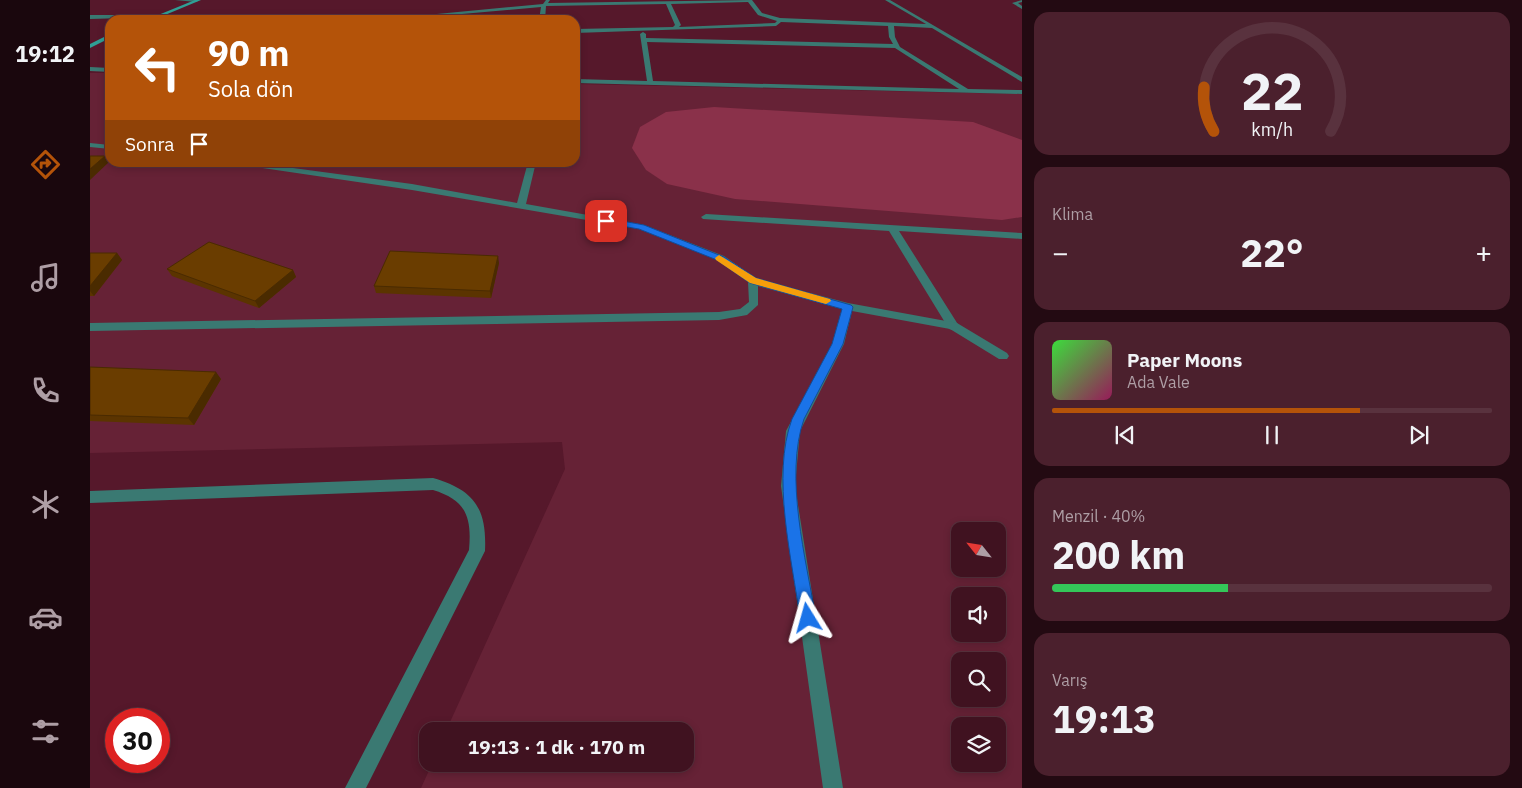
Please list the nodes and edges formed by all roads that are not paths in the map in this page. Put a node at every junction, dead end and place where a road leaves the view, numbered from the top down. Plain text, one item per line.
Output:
1 (177, 0) edge
2 (197, 0) edge
3 (507, 0) edge
4 (750, 0) edge
5 (887, 0) edge
6 (1022, 0) edge
7 (668, 2) junction
8 (546, 3) edge
9 (453, 4) dead end
10 (509, 8) junction
11 (1022, 8) edge
12 (455, 12) junction
13 (161, 15) edge
14 (425, 15) edge
15 (90, 17) edge
16 (105, 17) edge
17 (780, 20) junction
18 (891, 25) junction
19 (933, 26) junction
20 (674, 29) junction
21 (642, 30) junction
22 (580, 31) edge
23 (105, 38) edge
24 (644, 40) junction
25 (90, 46) edge
26 (896, 46) junction
27 (90, 70) edge
28 (105, 70) edge
29 (1022, 80) edge
30 (580, 81) edge
31 (650, 83) junction
32 (966, 91) junction
33 (1022, 92) edge
34 (90, 144) edge
35 (105, 146) edge
36 (263, 167) edge
37 (531, 167) edge
38 (521, 206) junction
39 (706, 217) dead end
40 (893, 228) junction
41 (1022, 236) edge
42 (753, 280) junction
43 (848, 307) junction
44 (953, 326) junction
45 (90, 327) edge
46 (1003, 356) dead end
47 (90, 497) edge
48 (355, 788) edge
49 (833, 788) edge

1 - 2 street
2 - 13 main road
3 - 10 street
4 - 7 street
4 - 17 street
5 - 19 street
6 - 11 street
7 - 8 street
7 - 20 street
8 - 10 street
9 - 12 street
10 - 12 street
12 - 14 street
15 - 16 street
17 - 18 street
17 - 20 street
18 - 19 street
18 - 26 street
19 - 29 street
20 - 21 street
21 - 22 street
21 - 24 street
23 - 25 main road
24 - 26 street
24 - 31 street
26 - 32 street
27 - 28 street
30 - 31 street
31 - 32 street
32 - 33 street
34 - 35 street
36 - 38 street
37 - 38 street
38 - 42 street
39 - 40 street
40 - 41 street
40 - 44 street
42 - 43 street
42 - 45 street
43 - 44 street
43 - 49 street
44 - 46 street
47 - 48 street

